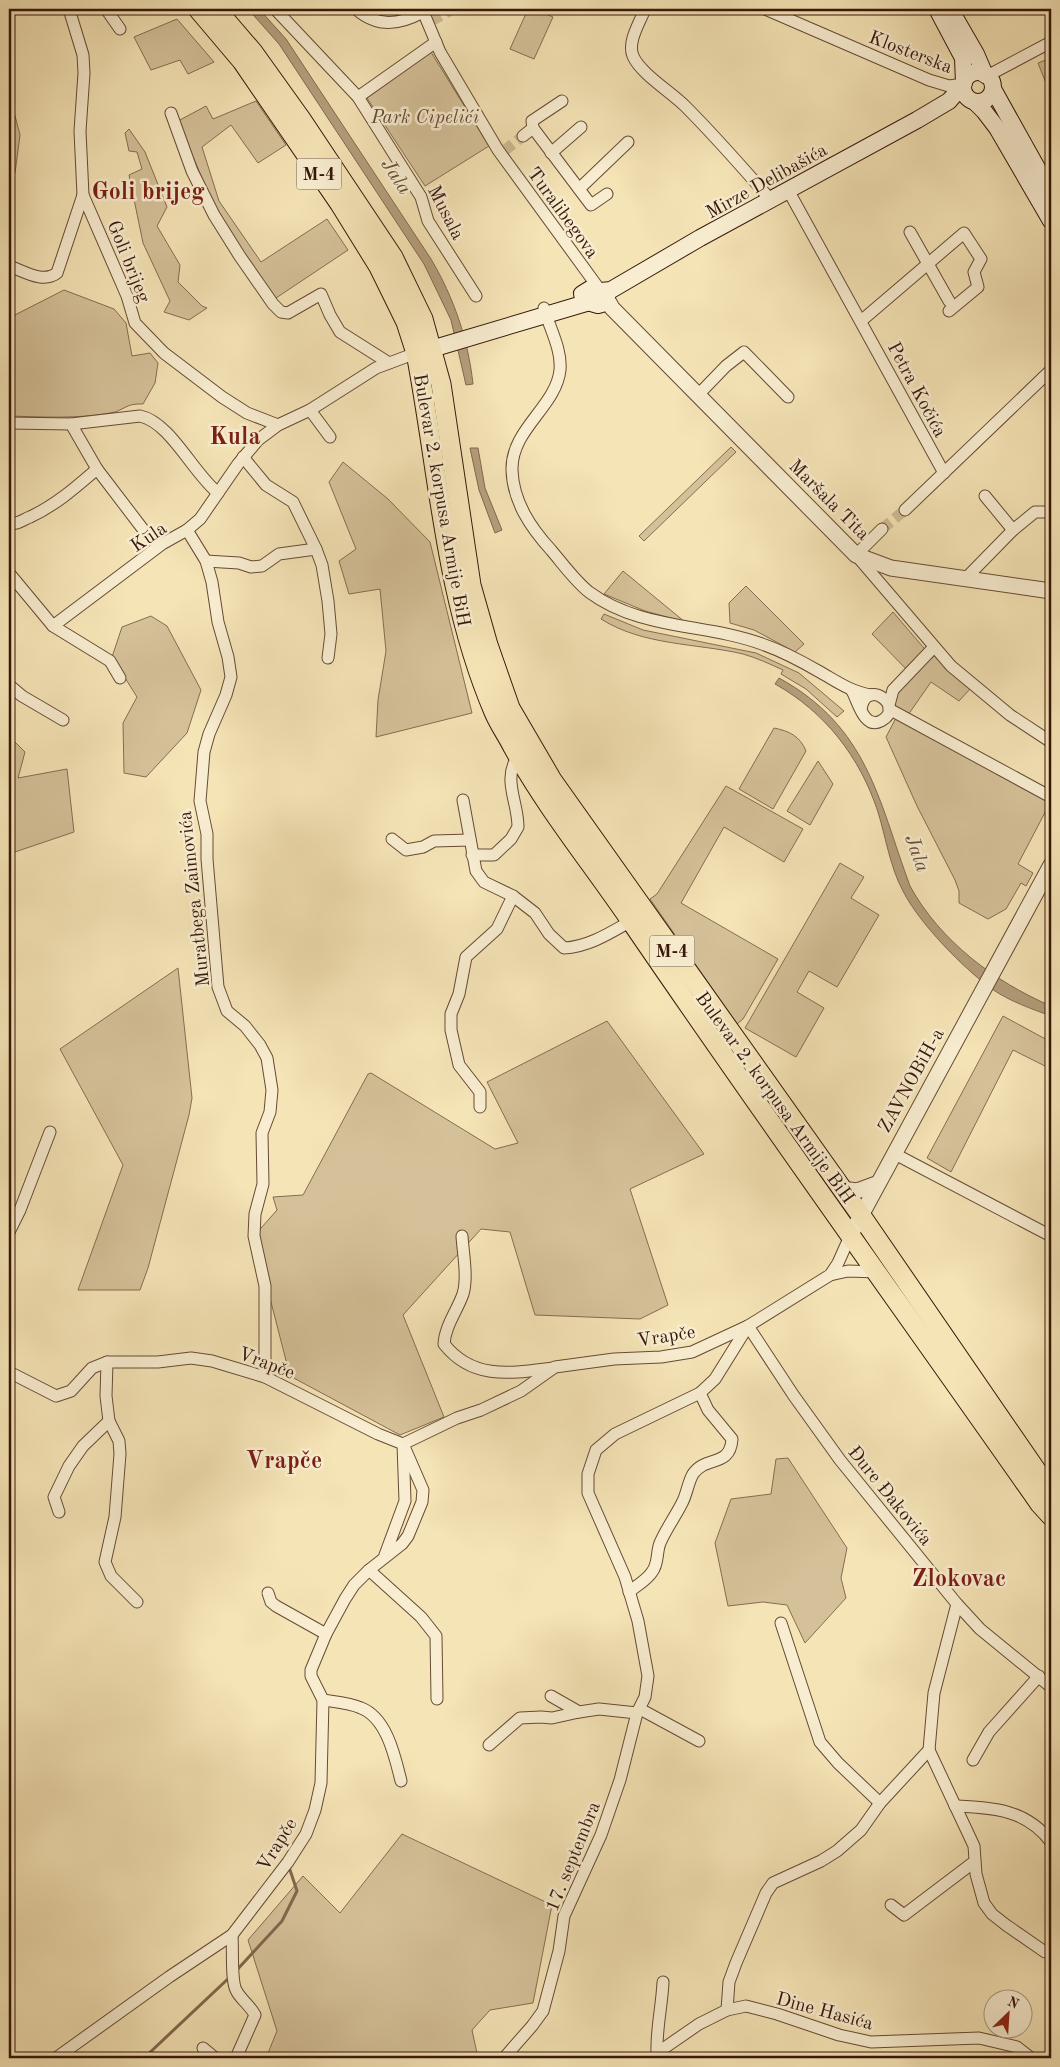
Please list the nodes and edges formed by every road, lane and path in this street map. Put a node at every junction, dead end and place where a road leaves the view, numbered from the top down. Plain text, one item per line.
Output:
1 (69, 9) edge
2 (106, 9) edge
3 (198, 9) edge
4 (216, 9) edge
5 (275, 9) edge
6 (356, 9) edge
7 (645, 9) edge
8 (765, 9) edge
9 (937, 9) edge
10 (950, 9) edge
11 (426, 16) edge
12 (120, 29) dead end
13 (436, 42) junction
14 (1051, 42) edge
15 (992, 79) junction
16 (964, 84) junction
17 (358, 97) junction
18 (562, 101) dead end
19 (949, 101) junction
20 (974, 102) junction
21 (171, 113) dead end
22 (581, 127) dead end
23 (533, 128) junction
24 (523, 136) tunnel mouth
25 (628, 142) dead end
26 (551, 153) junction
27 (579, 189) junction
28 (788, 190) junction
29 (1051, 193) edge
30 (83, 194) junction
31 (607, 194) dead end
32 (770, 199) junction
33 (1051, 221) edge
34 (910, 232) dead end
35 (928, 264) junction
36 (9, 266) edge
37 (476, 296) dead end
38 (595, 296) junction
39 (545, 311) junction
40 (861, 321) junction
41 (419, 349) junction
42 (389, 363) junction
43 (1051, 370) edge
44 (698, 395) junction
45 (788, 397) dead end
46 (310, 410) junction
47 (9, 423) edge
48 (71, 424) junction
49 (278, 425) junction
50 (330, 437) dead end
51 (243, 457) junction
52 (98, 469) junction
53 (944, 473) junction
54 (218, 493) junction
55 (985, 496) dead end
56 (905, 510) tunnel mouth
57 (1051, 512) edge
58 (9, 523) edge
59 (142, 528) dead end
60 (882, 529) tunnel mouth
61 (186, 530) junction
62 (1013, 530) junction
63 (316, 549) junction
64 (856, 555) junction
65 (206, 561) junction
66 (9, 573) edge
67 (966, 578) junction
68 (1051, 591) edge
69 (53, 626) junction
70 (934, 647) junction
71 (328, 658) dead end
72 (120, 678) dead end
73 (9, 685) edge
74 (893, 690) junction
75 (852, 691) junction
76 (873, 695) junction
77 (889, 707) junction
78 (862, 710) junction
79 (63, 720) dead end
80 (1051, 742) edge
81 (518, 756) junction
82 (1051, 797) edge
83 (463, 800) dead end
84 (392, 839) dead end
85 (470, 840) junction
86 (472, 855) junction
87 (1051, 865) edge
88 (513, 896) junction
89 (631, 921) junction
90 (480, 1107) dead end
91 (50, 1132) dead end
92 (893, 1154) junction
93 (876, 1184) junction
94 (842, 1189) junction
95 (860, 1214) junction
96 (9, 1232) edge
97 (851, 1234) junction
98 (462, 1236) dead end
99 (1051, 1236) edge
100 (877, 1272) junction
101 (830, 1275) junction
102 (748, 1326) junction
103 (107, 1362) junction
104 (555, 1367) junction
105 (9, 1372) edge
106 (265, 1377) junction
107 (700, 1393) junction
108 (109, 1421) junction
109 (403, 1444) junction
110 (1051, 1492) edge
111 (59, 1512) dead end
112 (1051, 1516) edge
113 (385, 1556) junction
114 (369, 1570) junction
115 (628, 1592) junction
116 (268, 1593) dead end
117 (137, 1602) dead end
118 (957, 1604) junction
119 (781, 1623) dead end
120 (326, 1634) junction
121 (1040, 1676) junction
122 (1051, 1687) edge
123 (551, 1696) dead end
124 (437, 1699) dead end
125 (323, 1700) junction
126 (639, 1711) junction
127 (579, 1712) junction
128 (699, 1741) dead end
129 (489, 1745) dead end
130 (929, 1750) junction
131 (973, 1760) dead end
132 (402, 1780) dead end
133 (880, 1803) junction
134 (955, 1806) junction
135 (1051, 1842) edge
136 (974, 1862) junction
137 (891, 1905) dead end
138 (232, 1935) junction
139 (1045, 1952) dead end
140 (663, 1982) dead end
141 (726, 2010) junction
142 (203, 2048) dead end
143 (655, 2056) edge
144 (56, 2058) edge
145 (215, 2058) edge
146 (236, 2058) edge
147 (504, 2058) edge
148 (1031, 2058) edge

1 - 30 street, Goli brijeg
2 - 12 street
3 - 41 main road, M-4
4 - 41 main road, M-4
5 - 17 street, Musala
6 - 11 street
7 - 32 street
8 - 16 street, Klosterska
9 - 16 main road
10 - 15 main road
11 - 13 street, Turalibegova
13 - 17 street
13 - 38 street, Turalibegova
14 - 15 street
15 - 16 main road
15 - 20 main road
15 - 29 main road
16 - 19 main road, Mirze Delibašića
16 - 20 main road
17 - 37 street, Musala
18 - 23 street
19 - 20 main road, Mirze Delibašića
19 - 28 main road, Mirze Delibašića
20 - 33 main road
21 - 42 street
22 - 26 street, Turalibegova
23 - 24 street
23 - 26 street, Turalibegova
25 - 27 street, Turalibegova
26 - 27 street, Turalibegova
27 - 31 street, Turalibegova
28 - 32 main road, Mirze Delibašića
28 - 40 street, Petra Kočića
30 - 36 street
30 - 49 street, Goli brijeg
32 - 38 main road, Mirze Delibašića
34 - 35 street
35 - 35 street
35 - 40 street
38 - 39 main road, Mirze Delibašića
38 - 44 street, Maršala Tita
39 - 41 main road, Mirze Delibašića
39 - 75 street
40 - 53 street, Petra Kočića
41 - 42 street, Kula
41 - 81 main road, Bulevar 2. korpusa Armije BiH / M-4
41 - 94 main road, Bulevar 2. korpusa Armije BiH / M-4
42 - 46 street, Kula
43 - 53 street
44 - 45 street
44 - 64 street, Maršala Tita
46 - 49 street, Kula
46 - 50 street
47 - 48 street
48 - 52 street
48 - 54 street
49 - 51 street, Kula
51 - 54 street, Kula
51 - 63 street
52 - 58 street
52 - 59 street
53 - 56 street
54 - 61 street, Kula
55 - 62 street
57 - 62 street
60 - 64 street
61 - 65 street, Muratbega Zaimovića
61 - 69 street, Kula
62 - 67 street
63 - 65 street
63 - 71 street
64 - 67 street, Maršala Tita
64 - 70 street
65 - 106 street, Muratbega Zaimovića
66 - 69 street
67 - 68 street, Maršala Tita
69 - 72 street
70 - 74 street
70 - 80 street
73 - 79 street
74 - 76 street
74 - 77 street
75 - 76 street
75 - 78 street
76 - 77 street
76 - 78 street
77 - 78 street
77 - 82 street
81 - 86 street
81 - 89 main road, Bulevar 2. korpusa Armije BiH / M-4
83 - 85 street
84 - 85 street
85 - 86 street
86 - 88 street
87 - 92 street, ZAVNOBiH-a
88 - 89 street
88 - 90 street
89 - 97 main road, Bulevar 2. korpusa Armije BiH / M-4
91 - 96 street
92 - 93 street, ZAVNOBiH-a
92 - 99 street
93 - 94 street
93 - 95 street
94 - 95 main road, Bulevar 2. korpusa Armije BiH / M-4
95 - 97 street
95 - 110 main road, Bulevar 2. korpusa Armije BiH / M-4
97 - 100 main road, Bulevar 2. korpusa Armije BiH / M-4
97 - 101 street, 17. septembra
98 - 104 street, Vrapče
100 - 101 street
100 - 112 main road, Bulevar 2. korpusa Armije BiH / M-4
101 - 102 street, 17. septembra
102 - 104 street, Vrapče
102 - 107 street, 17. septembra
102 - 118 street, Đure Đakovića
103 - 105 street
103 - 106 street, Vrapče
103 - 108 street
104 - 109 street, Vrapče
106 - 109 street, Vrapče
107 - 115 street
107 - 115 street, 17. septembra
108 - 111 street
108 - 117 street
109 - 113 street, Vrapče
109 - 113 street, Vrapče
113 - 114 street, Vrapče
114 - 120 street, Vrapče
114 - 124 street
115 - 126 street, 17. septembra
116 - 120 street
118 - 121 street, Đure Đakovića
118 - 130 street
119 - 133 street
120 - 125 street, Vrapče
121 - 122 street, Đure Đakovića
121 - 131 street
123 - 127 street
125 - 132 street
125 - 138 street, Vrapče
126 - 127 street
126 - 128 street
126 - 147 street, 17. septembra
127 - 129 street
130 - 133 street
130 - 134 street
133 - 141 street
134 - 135 street
134 - 136 street
136 - 137 street
136 - 139 street
138 - 144 street, Vrapče
138 - 146 street
140 - 143 street
141 - 143 street
141 - 148 street, Dine Hasića
142 - 145 street

